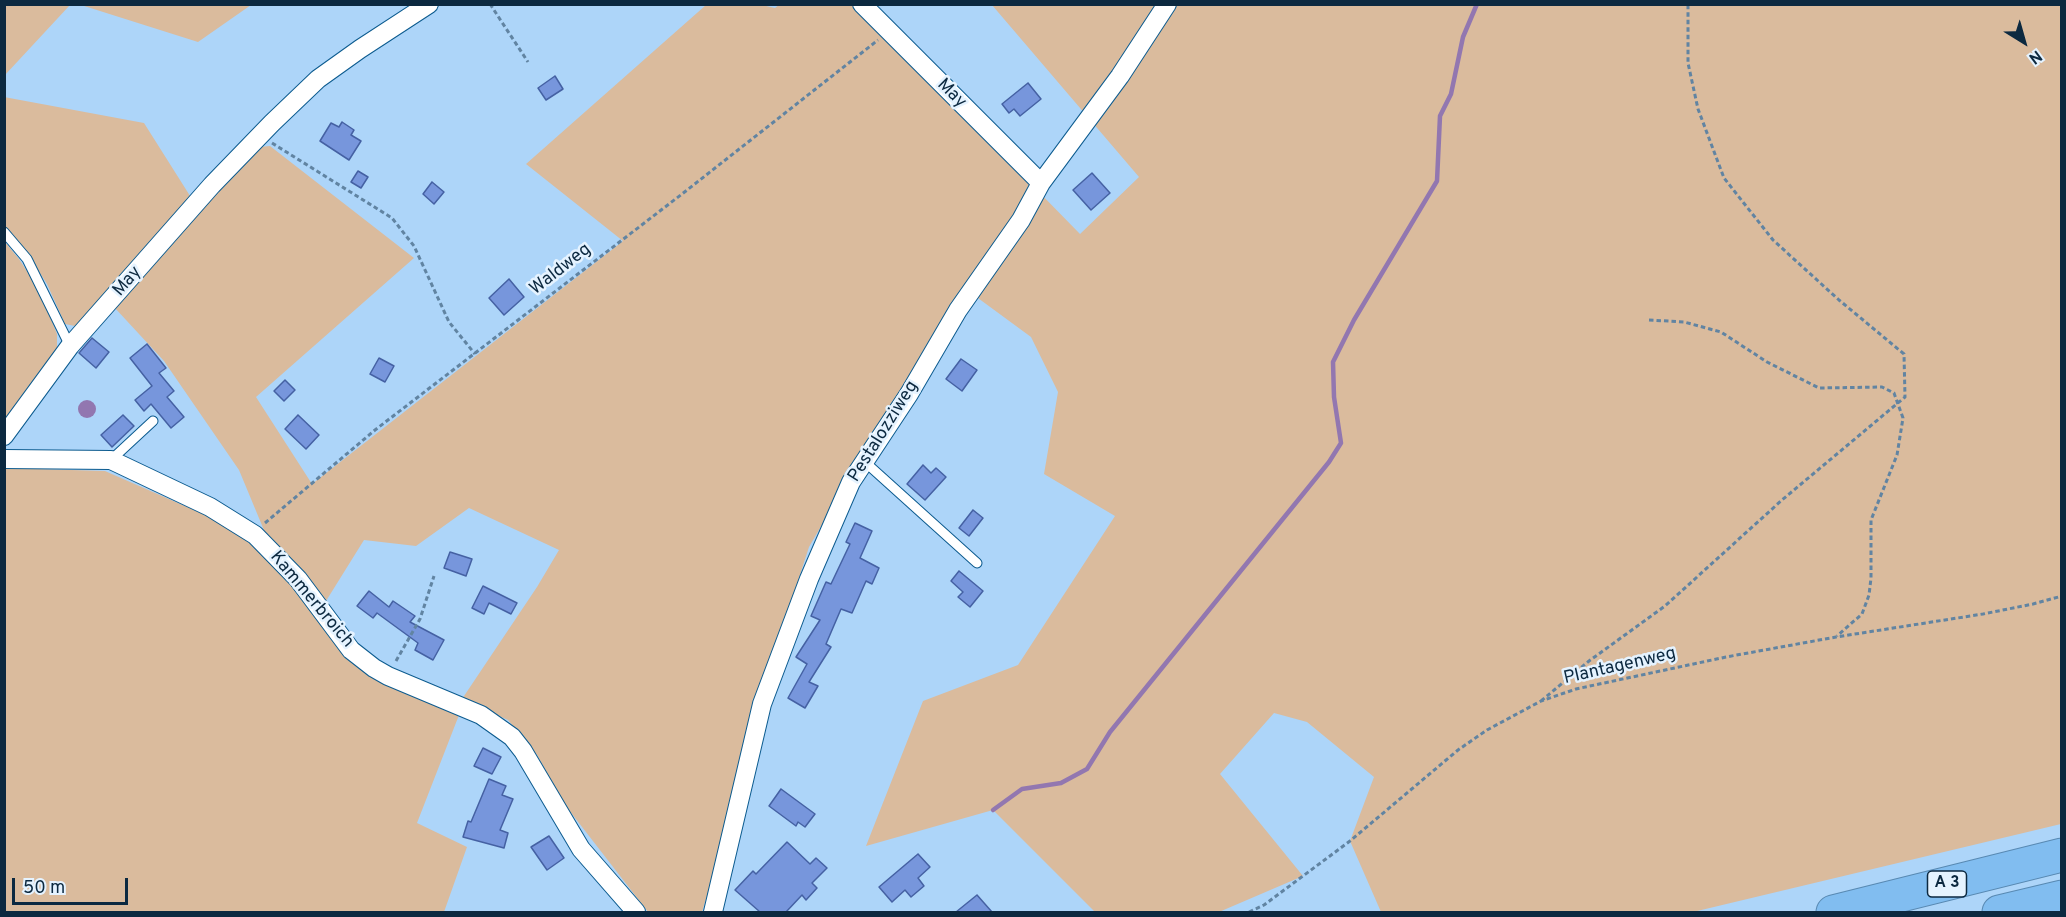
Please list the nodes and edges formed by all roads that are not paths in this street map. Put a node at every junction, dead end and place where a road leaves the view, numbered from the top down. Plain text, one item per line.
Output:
1 (429, 4) edge
2 (862, 4) edge
3 (1167, 4) edge
4 (1041, 183) junction
5 (4, 232) edge
6 (70, 346) junction
7 (153, 421) dead end
8 (4, 436) edge
9 (4, 459) edge
10 (111, 460) junction
11 (865, 462) junction
12 (977, 563) dead end
13 (2061, 855) edge
14 (2061, 897) edge
15 (636, 912) edge
16 (713, 912) edge
17 (1833, 912) edge
18 (1999, 912) edge

1 - 6 street, May
2 - 4 street, May
3 - 4 street, Pestalozziweg
4 - 11 street, Pestalozziweg
5 - 6 lane
6 - 8 street, May
7 - 10 lane
9 - 10 street, Kammerbroich
10 - 15 street, Kammerbroich
11 - 12 lane
11 - 16 street, Pestalozziweg
13 - 17 highway, A 3
14 - 18 highway

